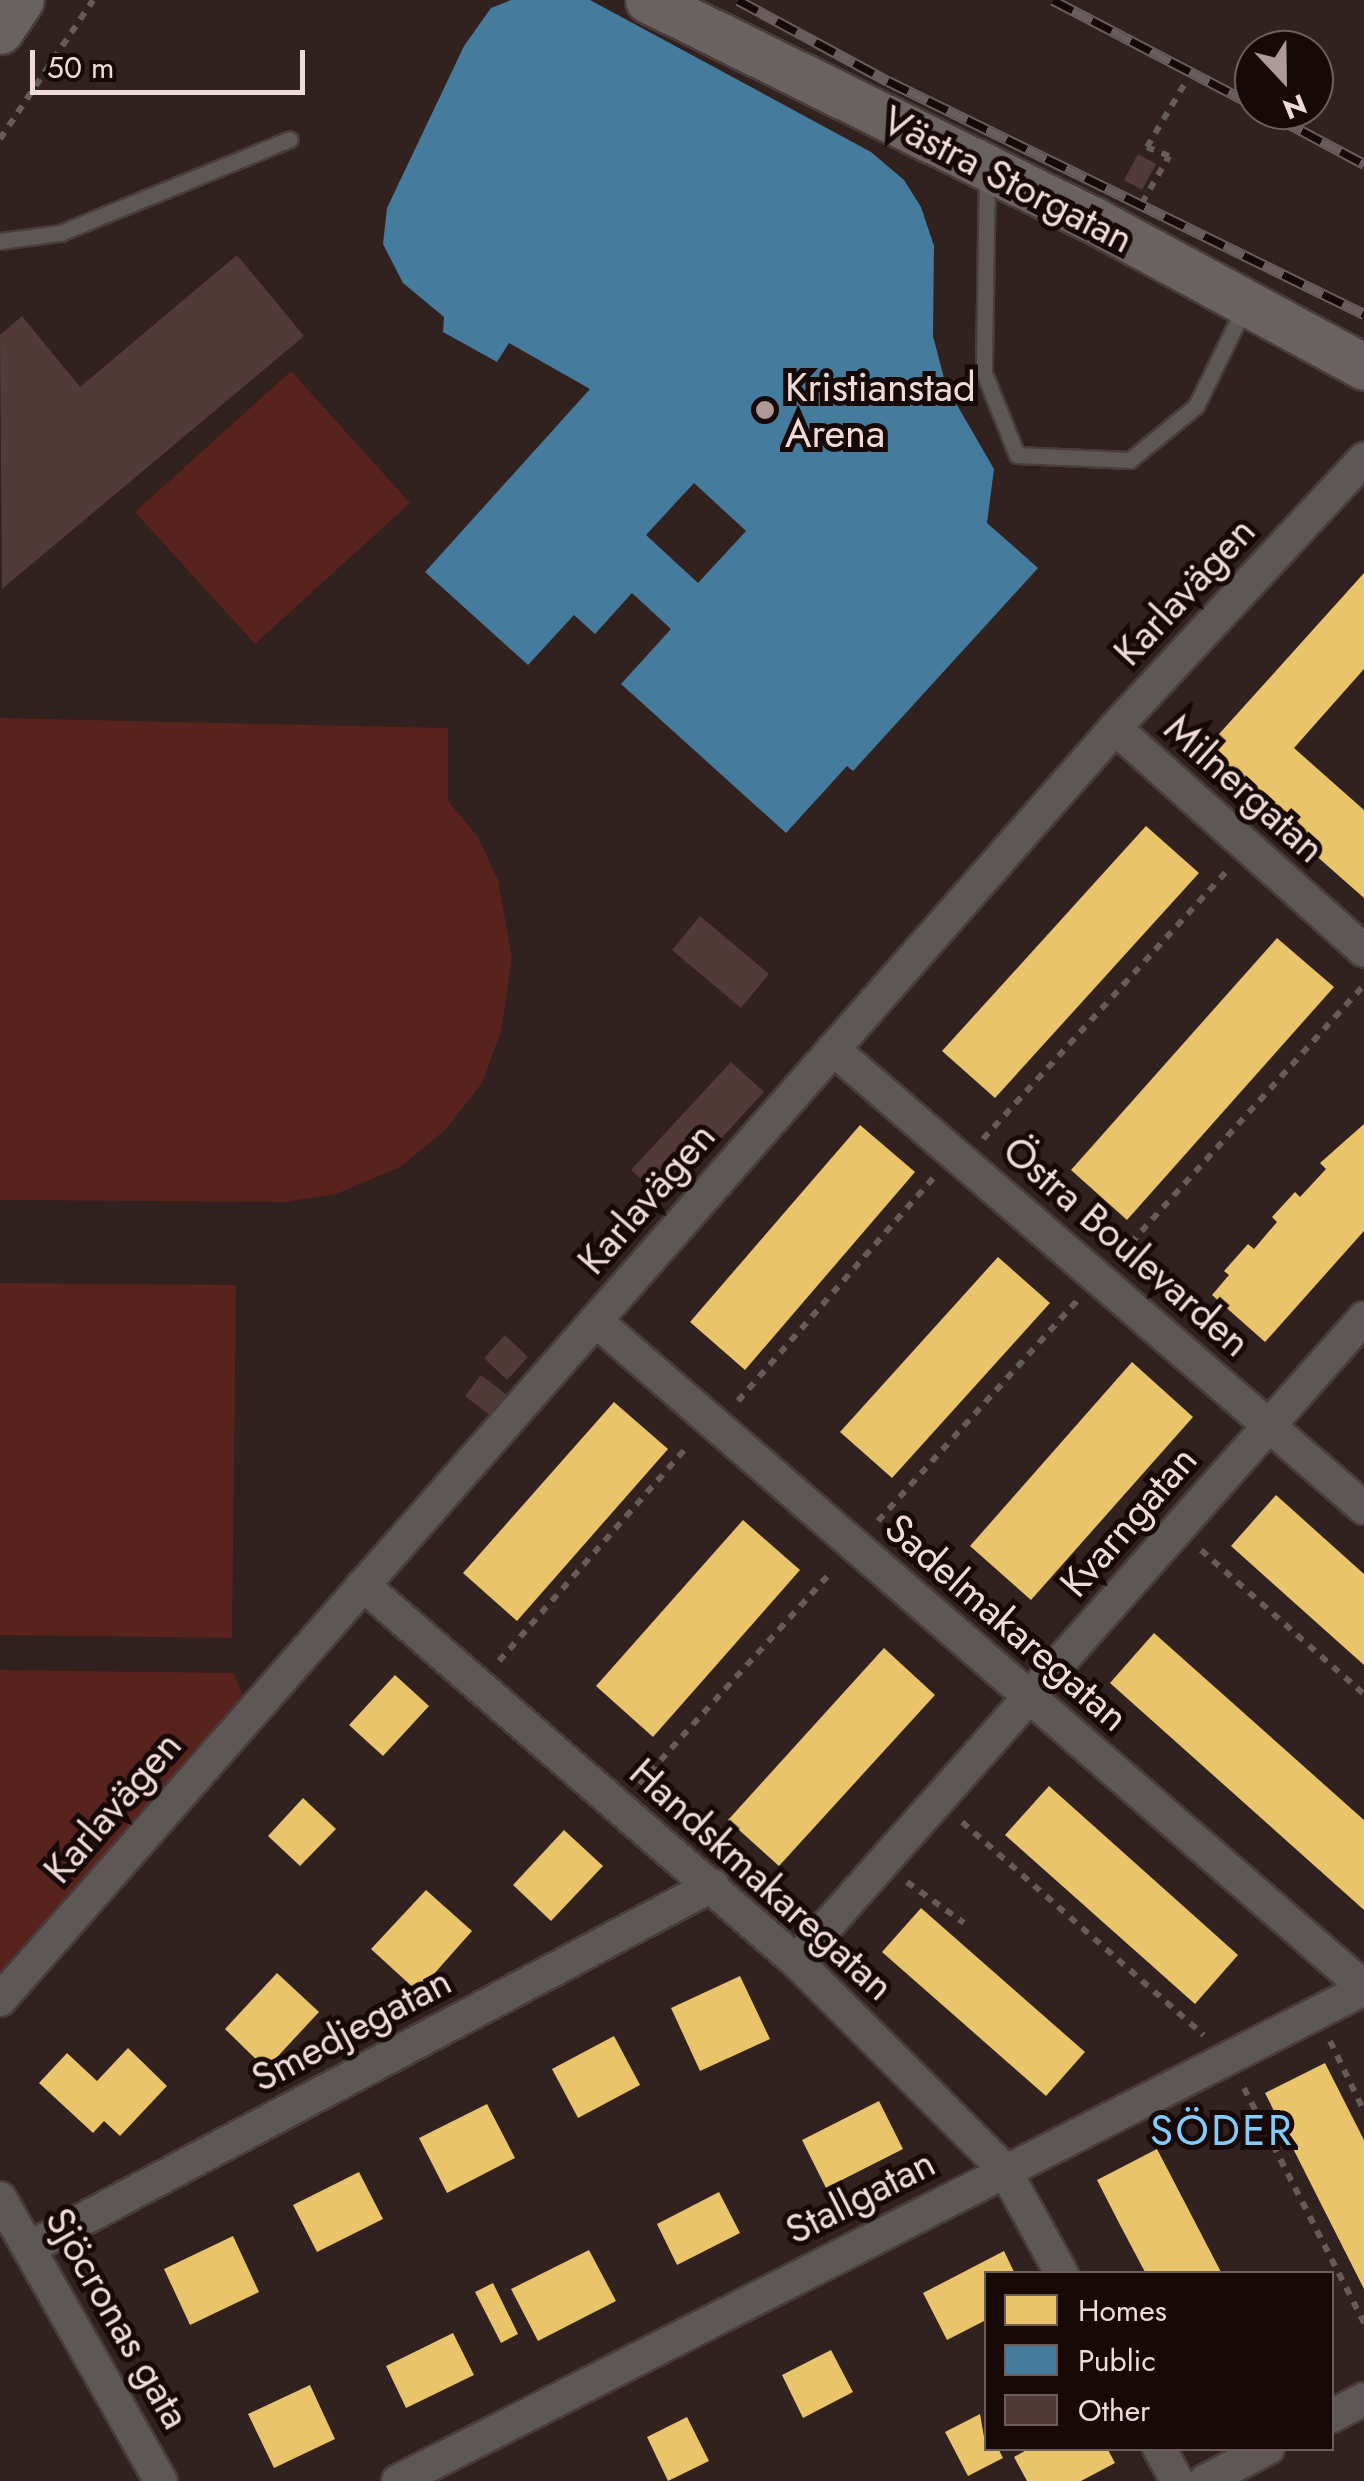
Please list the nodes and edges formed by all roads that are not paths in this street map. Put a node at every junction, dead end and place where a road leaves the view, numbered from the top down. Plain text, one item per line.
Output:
1 (20, 0) edge
2 (648, 0) edge
3 (0, 31) edge
4 (290, 139) dead end
5 (987, 168) junction
6 (0, 240) edge
7 (1246, 304) junction
8 (1364, 367) edge
9 (1364, 459) edge
10 (1115, 728) junction
11 (1364, 952) edge
12 (833, 1049) junction
13 (1364, 1318) edge
14 (596, 1320) junction
15 (1269, 1426) junction
16 (1364, 1508) edge
17 (363, 1585) junction
18 (1030, 1697) junction
19 (713, 1885) junction
20 (796, 1961) junction
21 (1364, 1988) edge
22 (0, 2000) edge
23 (1004, 2170) junction
24 (0, 2198) edge
25 (29, 2248) junction
26 (1060, 2271) edge
27 (1364, 2400) edge
28 (1334, 2415) edge
29 (1161, 2451) edge
30 (1262, 2451) edge
31 (161, 2481) edge
32 (398, 2481) edge
33 (1177, 2481) edge
34 (1205, 2481) edge

1 - 3 street
2 - 5 street, Västra Storgatan
4 - 6 lane
5 - 7 street, Västra Storgatan
5 - 7 lane
7 - 8 street, Västra Storgatan
9 - 10 street, Karlavägen
10 - 11 street, Milnergatan
10 - 12 street, Karlavägen
12 - 14 street, Karlavägen
12 - 15 street, Östra Boulevarden
13 - 15 street, Kvarngatan
14 - 17 street, Karlavägen
14 - 18 street, Sadelmakaregatan
15 - 16 street, Östra Boulevarden
15 - 18 street, Kvarngatan
17 - 19 street, Handskmakaregatan
17 - 22 street, Karlavägen
18 - 20 street, Kvarngatan
18 - 21 street, Sadelmakaregatan
19 - 20 street, Handskmakaregatan
19 - 25 street, Smedjegatan
20 - 23 street, Handskmakaregatan
21 - 23 street, Stallgatan
23 - 26 street, Handskmakaregatan
23 - 32 street, Stallgatan
24 - 25 street, Sjöcronas gata
25 - 31 street, Sjöcronas gata
27 - 28 street
29 - 33 street
30 - 34 street

